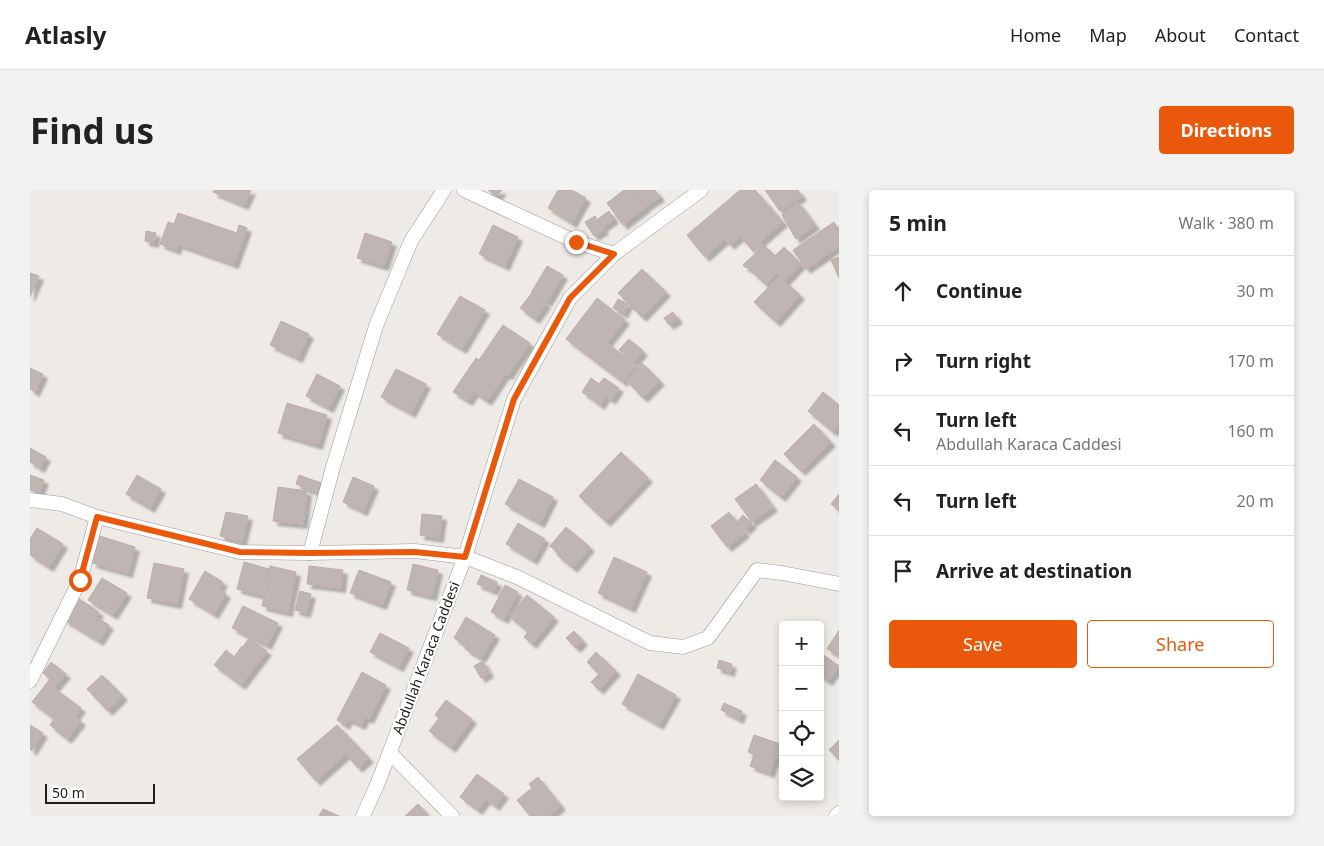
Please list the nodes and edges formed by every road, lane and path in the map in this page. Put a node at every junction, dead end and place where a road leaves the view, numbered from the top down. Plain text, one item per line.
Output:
1 (444, 190) edge
2 (464, 190) edge
3 (701, 190) edge
4 (614, 254) junction
5 (30, 500) edge
6 (97, 517) junction
7 (310, 553) junction
8 (465, 557) junction
9 (839, 584) edge
10 (30, 681) edge
11 (390, 752) junction
12 (839, 813) edge
13 (363, 816) edge
14 (452, 816) edge
15 (836, 816) edge

1 - 7 street
2 - 4 street
3 - 4 street, Abdullah Karaca Caddesi
4 - 8 street, Abdullah Karaca Caddesi
5 - 6 street
6 - 7 street
6 - 10 street
7 - 8 street
8 - 9 street
8 - 11 street, Abdullah Karaca Caddesi
11 - 13 street, Abdullah Karaca Caddesi
11 - 14 street
12 - 15 street

